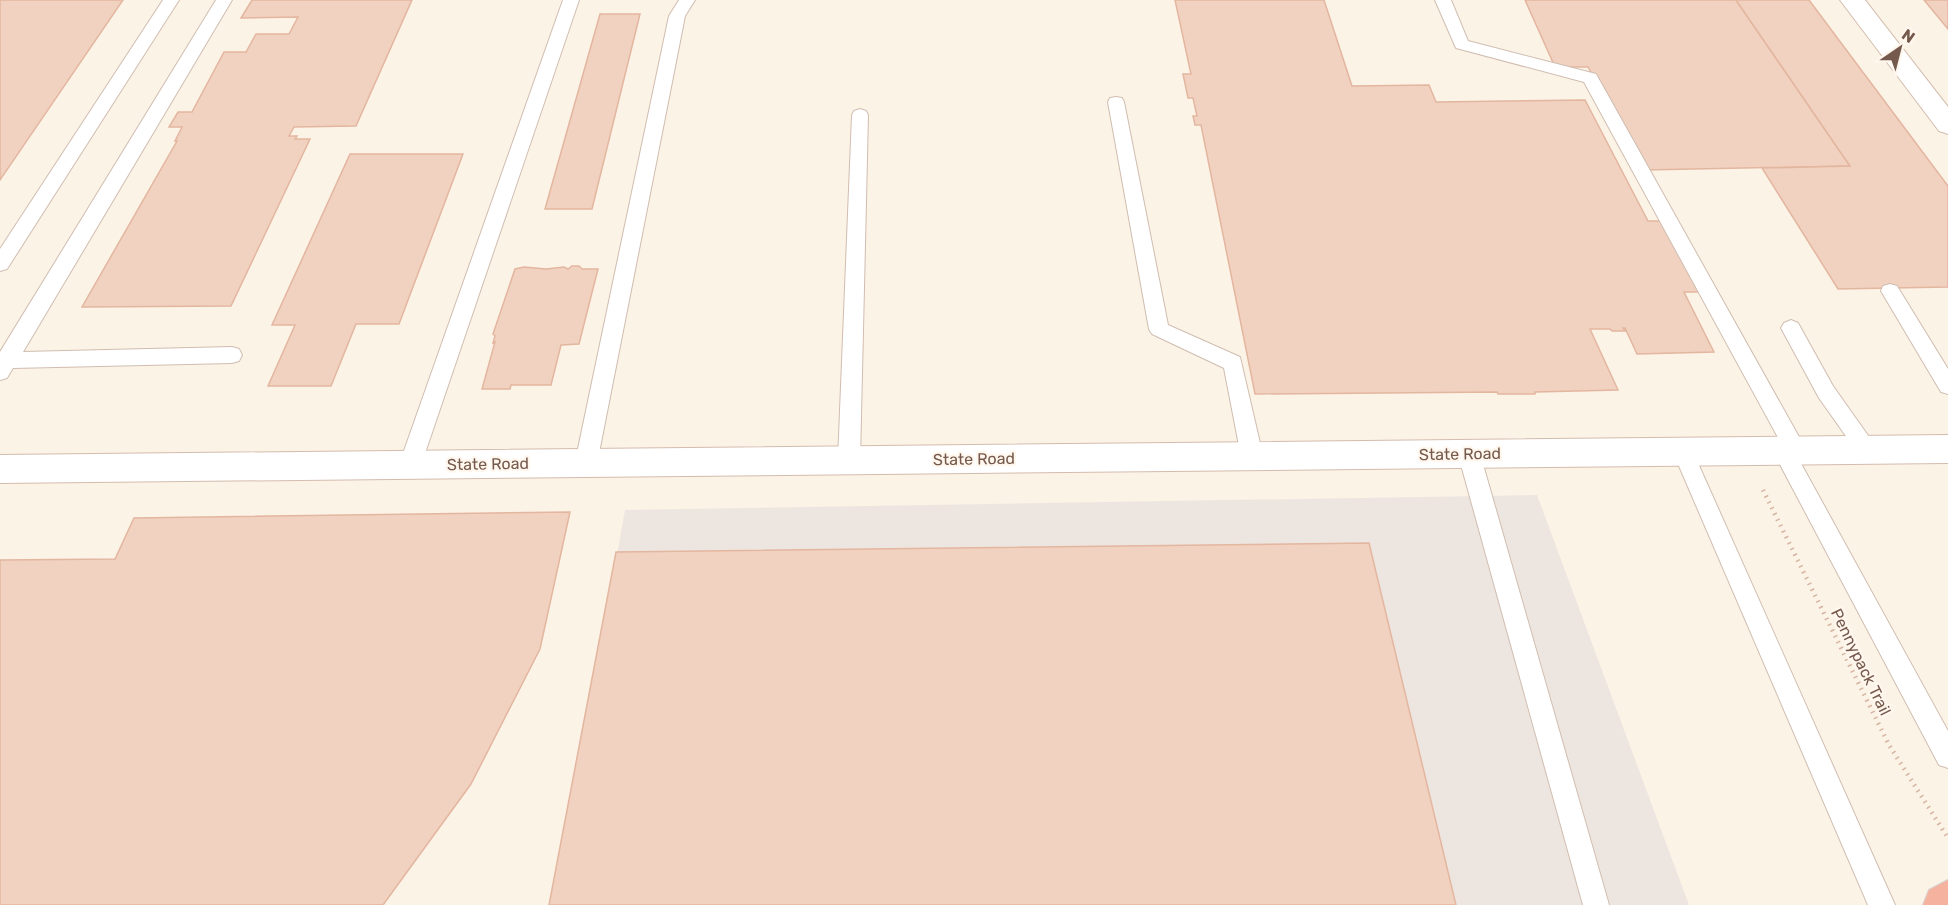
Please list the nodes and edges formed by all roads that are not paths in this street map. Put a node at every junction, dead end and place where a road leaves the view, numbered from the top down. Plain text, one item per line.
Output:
1 (171, 0) edge
2 (224, 0) edge
3 (571, 0) edge
4 (687, 0) edge
5 (1443, 0) edge
6 (1852, 0) edge
7 (1116, 102) dead end
8 (860, 115) dead end
9 (1948, 125) edge
10 (0, 264) edge
11 (1890, 291) dead end
12 (1791, 328) dead end
13 (232, 355) dead end
14 (2, 364) edge
15 (1948, 386) edge
16 (1948, 449) edge
17 (1789, 450) junction
18 (1866, 450) junction
19 (1683, 452) junction
20 (1469, 454) junction
21 (1252, 456) junction
22 (849, 460) junction
23 (586, 463) junction
24 (410, 465) junction
25 (0, 470) edge
26 (1948, 756) edge
27 (1948, 901) edge
28 (1596, 905) edge
29 (1882, 905) edge
30 (1944, 905) edge

1 - 10 lane
2 - 14 lane
3 - 24 lane
4 - 23 lane
5 - 17 lane
6 - 9 main road
7 - 21 lane
8 - 22 lane
11 - 15 lane
12 - 18 lane
13 - 14 lane
16 - 18 main road, State Road
17 - 18 main road, State Road
17 - 19 main road, State Road
17 - 26 lane
19 - 20 main road, State Road
19 - 29 lane
20 - 21 main road, State Road
20 - 28 lane
21 - 22 main road, State Road
22 - 23 main road, State Road
23 - 24 main road, State Road
24 - 25 main road, State Road
27 - 30 highway

